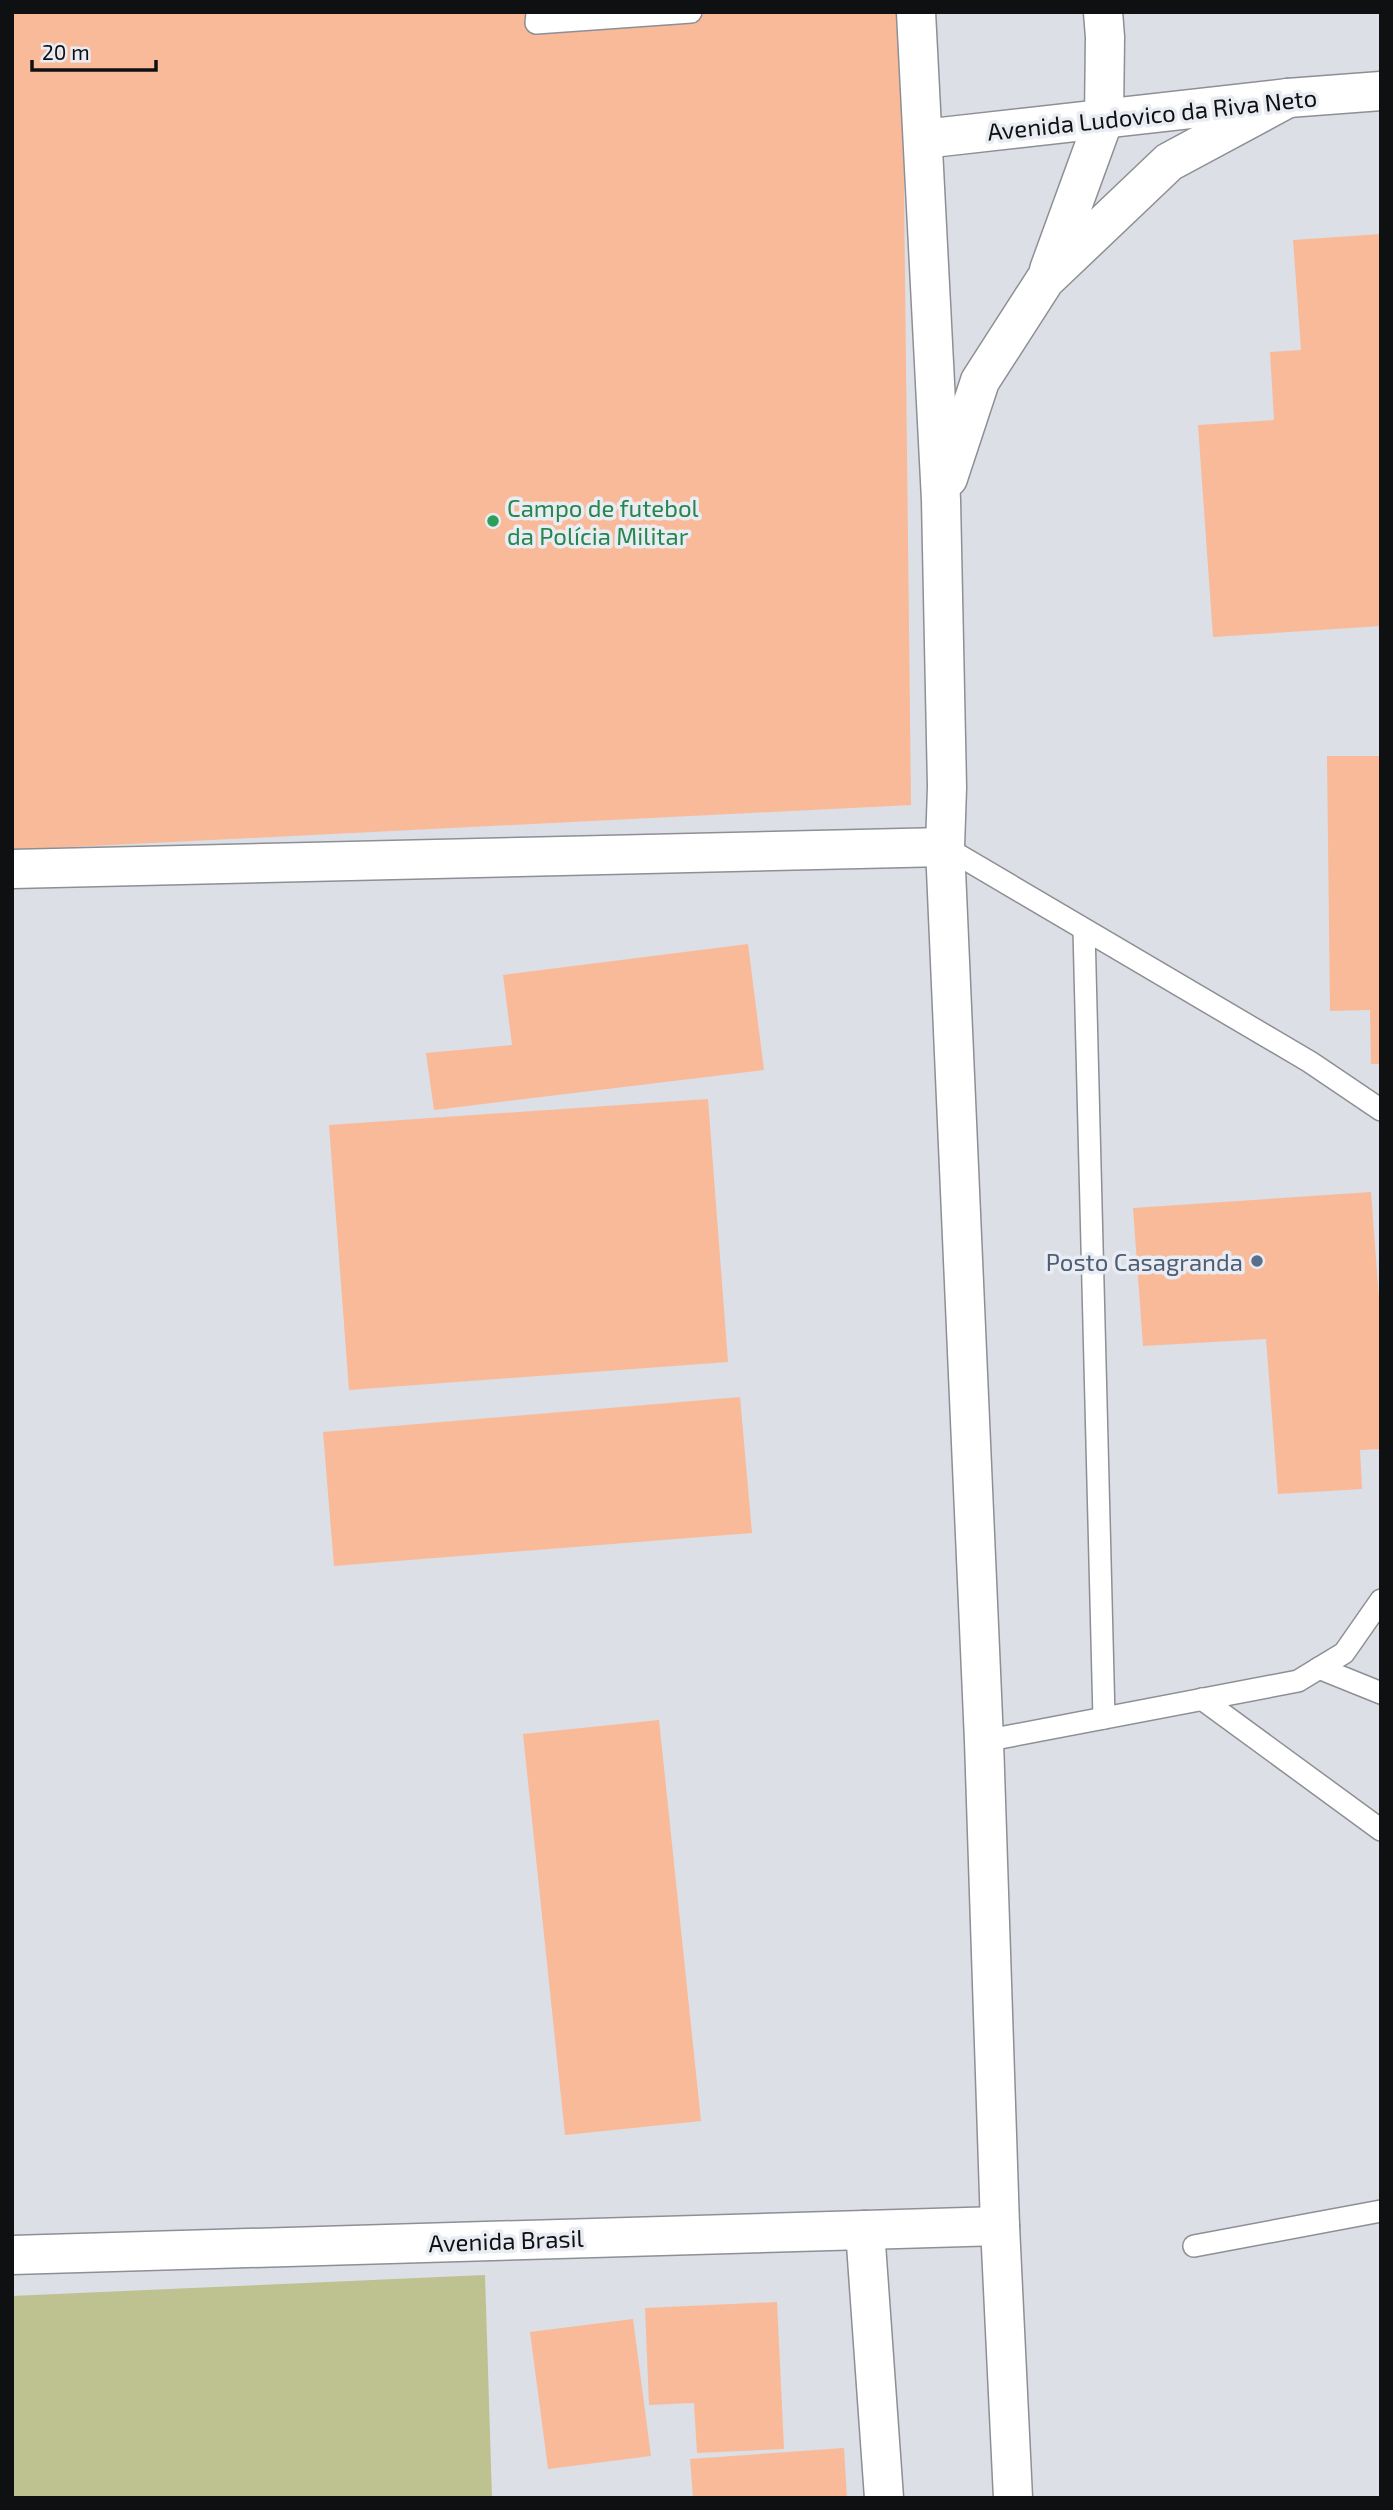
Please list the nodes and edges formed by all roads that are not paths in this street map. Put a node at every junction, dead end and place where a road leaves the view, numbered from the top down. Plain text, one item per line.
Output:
1 (691, 12) edge
2 (916, 12) edge
3 (1102, 12) edge
4 (537, 14) edge
5 (1381, 92) edge
6 (1288, 98) junction
7 (1104, 119) junction
8 (923, 139) junction
9 (1045, 281) junction
10 (941, 500) junction
11 (945, 847) junction
12 (12, 869) edge
13 (1084, 930) junction
14 (1381, 1110) edge
15 (1381, 1600) edge
16 (1319, 1668) junction
17 (1381, 1693) edge
18 (1202, 1699) junction
19 (1104, 1718) junction
20 (984, 1741) junction
21 (1381, 1830) edge
22 (1381, 2211) edge
23 (1000, 2226) junction
24 (865, 2230) junction
25 (1194, 2246) dead end
26 (12, 2255) edge
27 (884, 2498) edge
28 (1013, 2498) edge

1 - 4 lane
2 - 8 main road
3 - 7 main road
5 - 6 main road, Avenida Ludovico da Riva Neto
6 - 7 main road, Avenida Ludovico da Riva Neto
6 - 9 main road
7 - 8 main road, Avenida Ludovico da Riva Neto
7 - 9 main road
8 - 10 main road
9 - 10 main road
10 - 11 main road
11 - 12 main road
11 - 13 lane
11 - 20 main road
13 - 14 lane
13 - 19 lane
15 - 16 lane
16 - 17 lane
16 - 18 lane
18 - 19 lane
18 - 21 lane
19 - 20 lane
20 - 23 main road
22 - 25 lane
23 - 24 main road, Avenida Brasil
23 - 28 main road
24 - 26 main road, Avenida Brasil
24 - 27 main road

